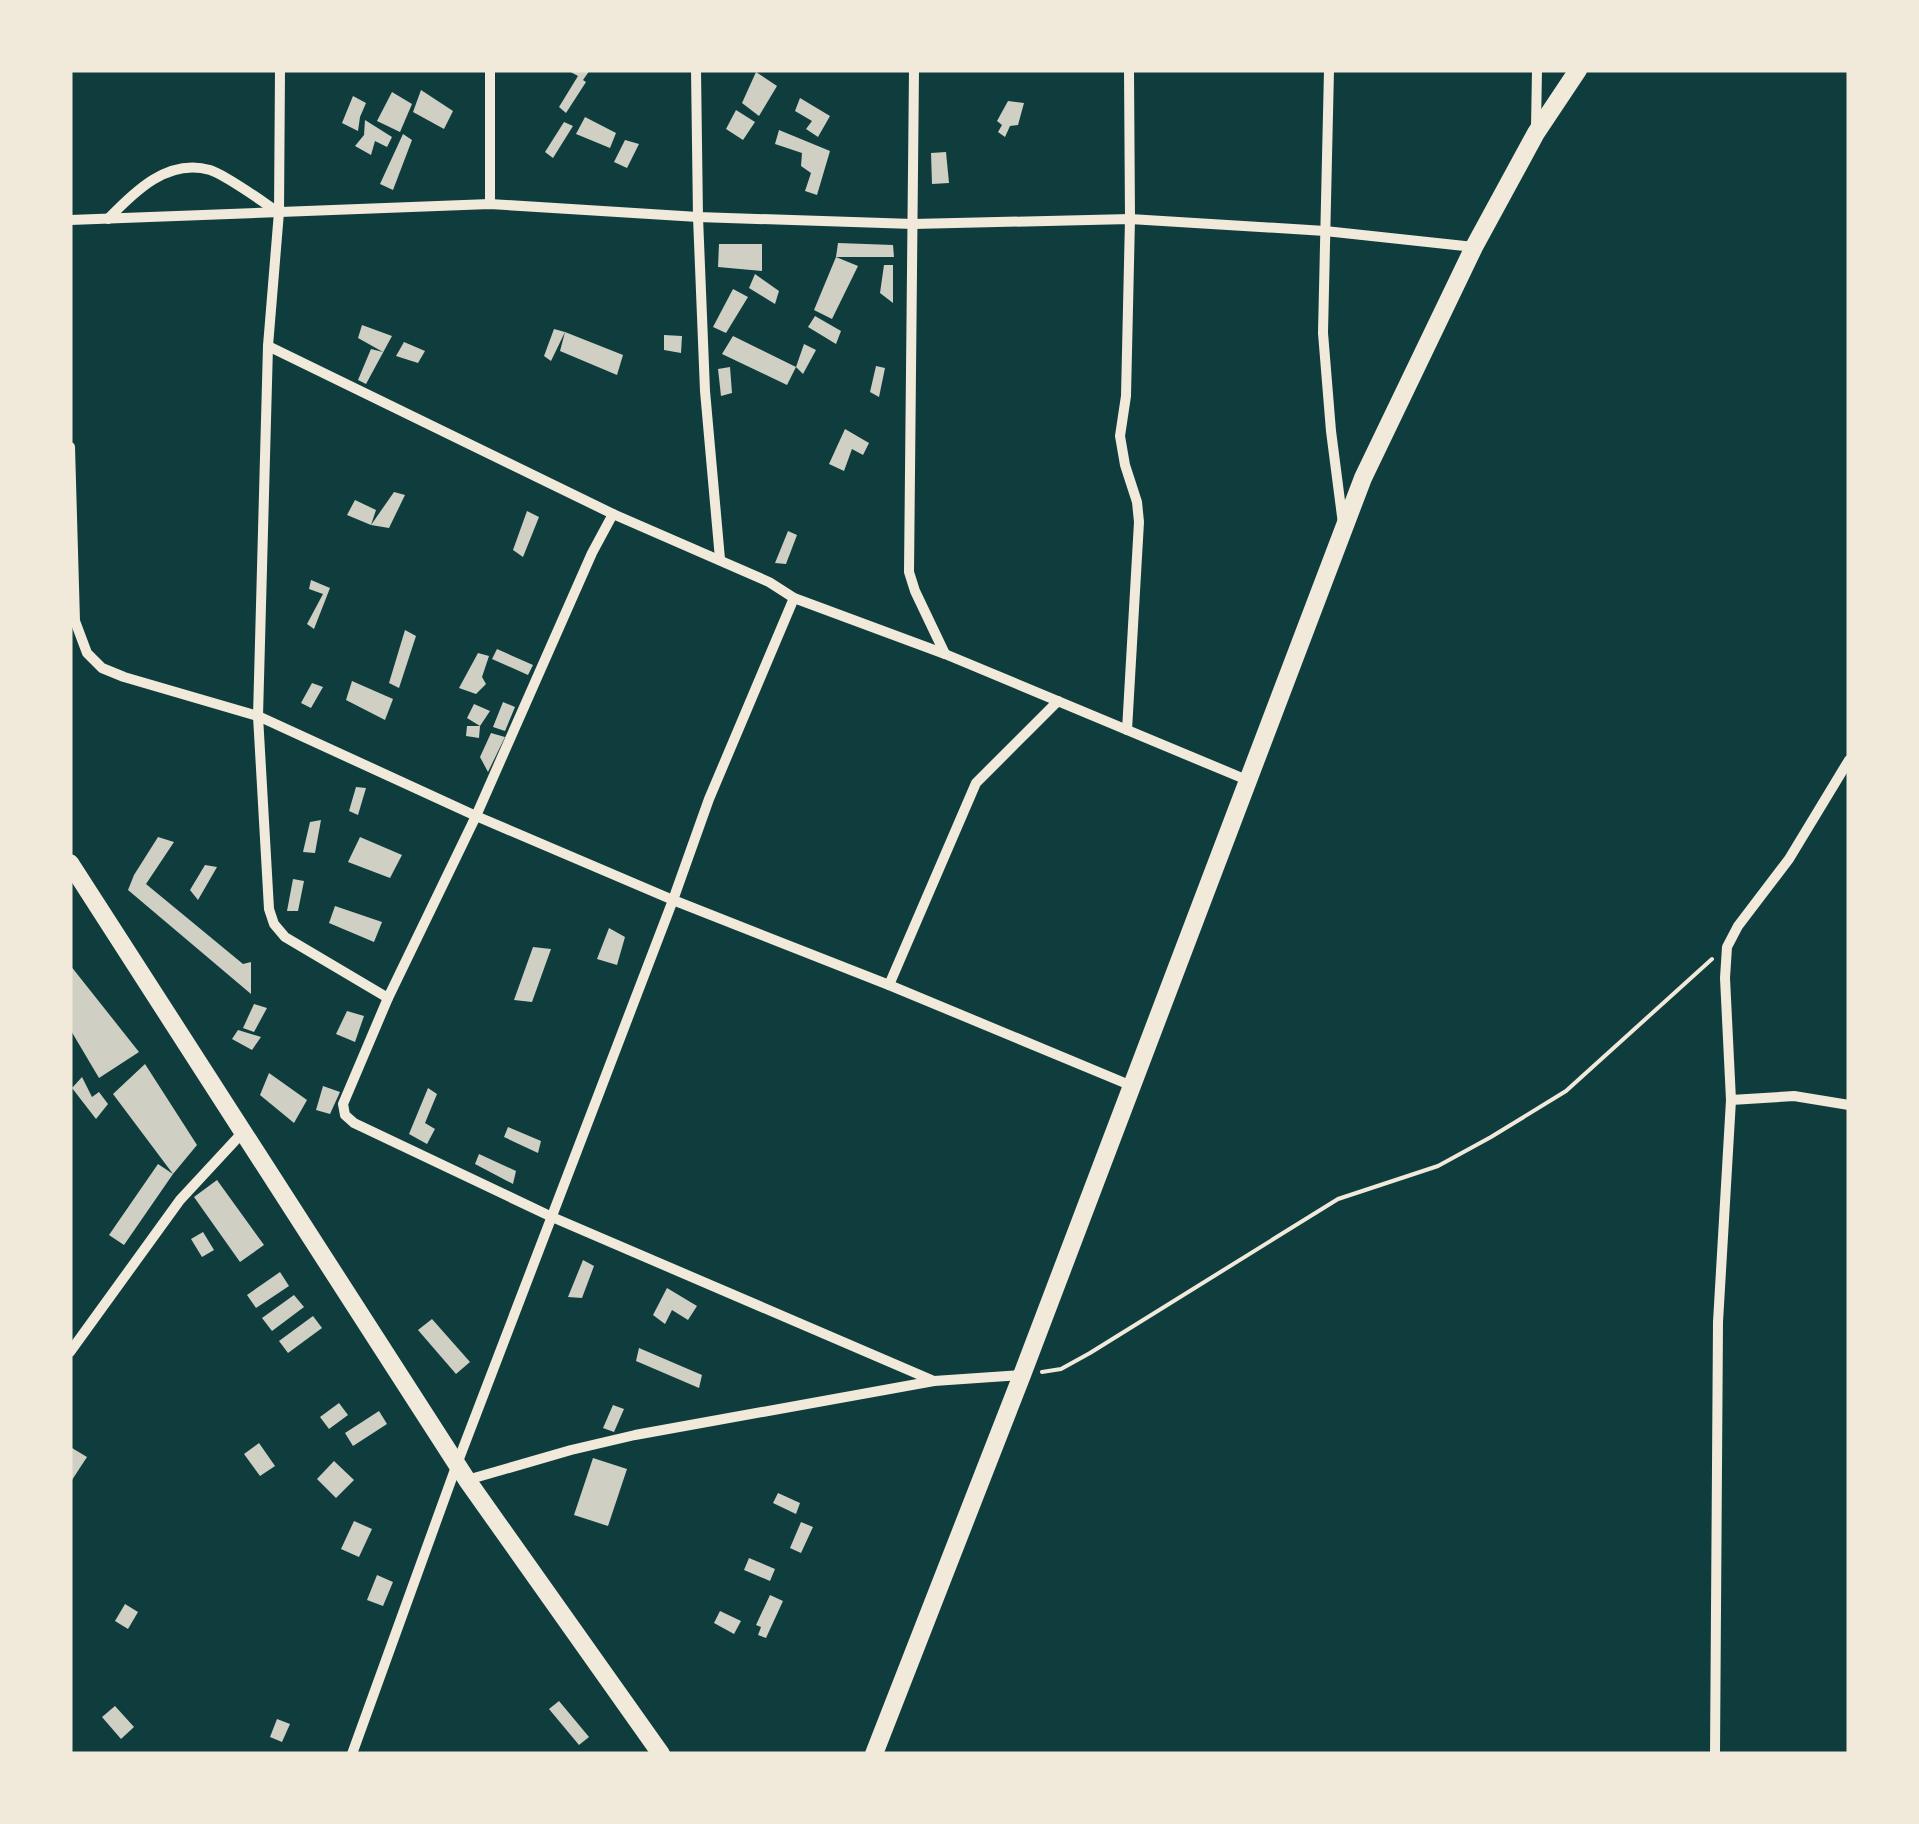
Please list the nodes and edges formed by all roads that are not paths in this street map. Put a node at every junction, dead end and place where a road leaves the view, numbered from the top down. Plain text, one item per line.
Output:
1 (280, 70) edge
2 (490, 70) edge
3 (696, 70) edge
4 (914, 70) edge
5 (1129, 70) edge
6 (1330, 70) edge
7 (1537, 70) edge
8 (1578, 70) edge
9 (1536, 134) junction
10 (490, 204) junction
11 (279, 212) junction
12 (698, 216) junction
13 (108, 219) junction
14 (1130, 219) junction
15 (70, 220) edge
16 (913, 224) junction
17 (1325, 231) junction
18 (1474, 246) junction
19 (268, 346) junction
20 (70, 447) edge
21 (612, 514) junction
22 (1344, 530) junction
23 (720, 559) junction
24 (794, 598) junction
25 (946, 654) junction
26 (1058, 700) junction
27 (258, 716) junction
28 (1127, 730) junction
29 (1849, 760) edge
30 (1248, 780) junction
31 (476, 816) junction
32 (70, 862) edge
33 (673, 900) junction
34 (889, 985) junction
35 (388, 998) junction
36 (1132, 1086) junction
37 (1731, 1100) junction
38 (1849, 1105) edge
39 (243, 1132) junction
40 (552, 1217) junction
41 (70, 1352) edge
42 (1022, 1376) junction
43 (934, 1381) junction
44 (462, 1472) junction
45 (352, 1754) edge
46 (662, 1754) edge
47 (874, 1754) edge
48 (1714, 1754) edge

1 - 11 street
2 - 10 street
3 - 12 street
4 - 16 street
5 - 14 street
6 - 17 street
7 - 9 street
8 - 9 highway
9 - 18 highway
10 - 11 street
10 - 12 street
11 - 13 street
11 - 13 street
11 - 19 street
12 - 16 street
12 - 23 street
13 - 15 street
14 - 16 street
14 - 17 street
14 - 28 street
16 - 25 street
17 - 18 street
17 - 22 street
18 - 22 highway
19 - 21 street
19 - 27 street
20 - 27 street
21 - 23 street
21 - 31 street
22 - 30 highway
23 - 24 street
24 - 25 street
24 - 33 street
25 - 26 street
26 - 28 street
26 - 34 street
27 - 31 street
27 - 35 street
28 - 30 street
29 - 37 street
30 - 36 highway
31 - 33 street
31 - 35 street
32 - 39 highway
33 - 34 street
33 - 40 street
34 - 36 street
35 - 40 street
36 - 42 highway
37 - 38 street
37 - 48 street
39 - 41 street
39 - 44 highway
40 - 43 street
40 - 44 street
42 - 43 street
42 - 47 highway
43 - 44 street
44 - 45 street
44 - 46 highway

